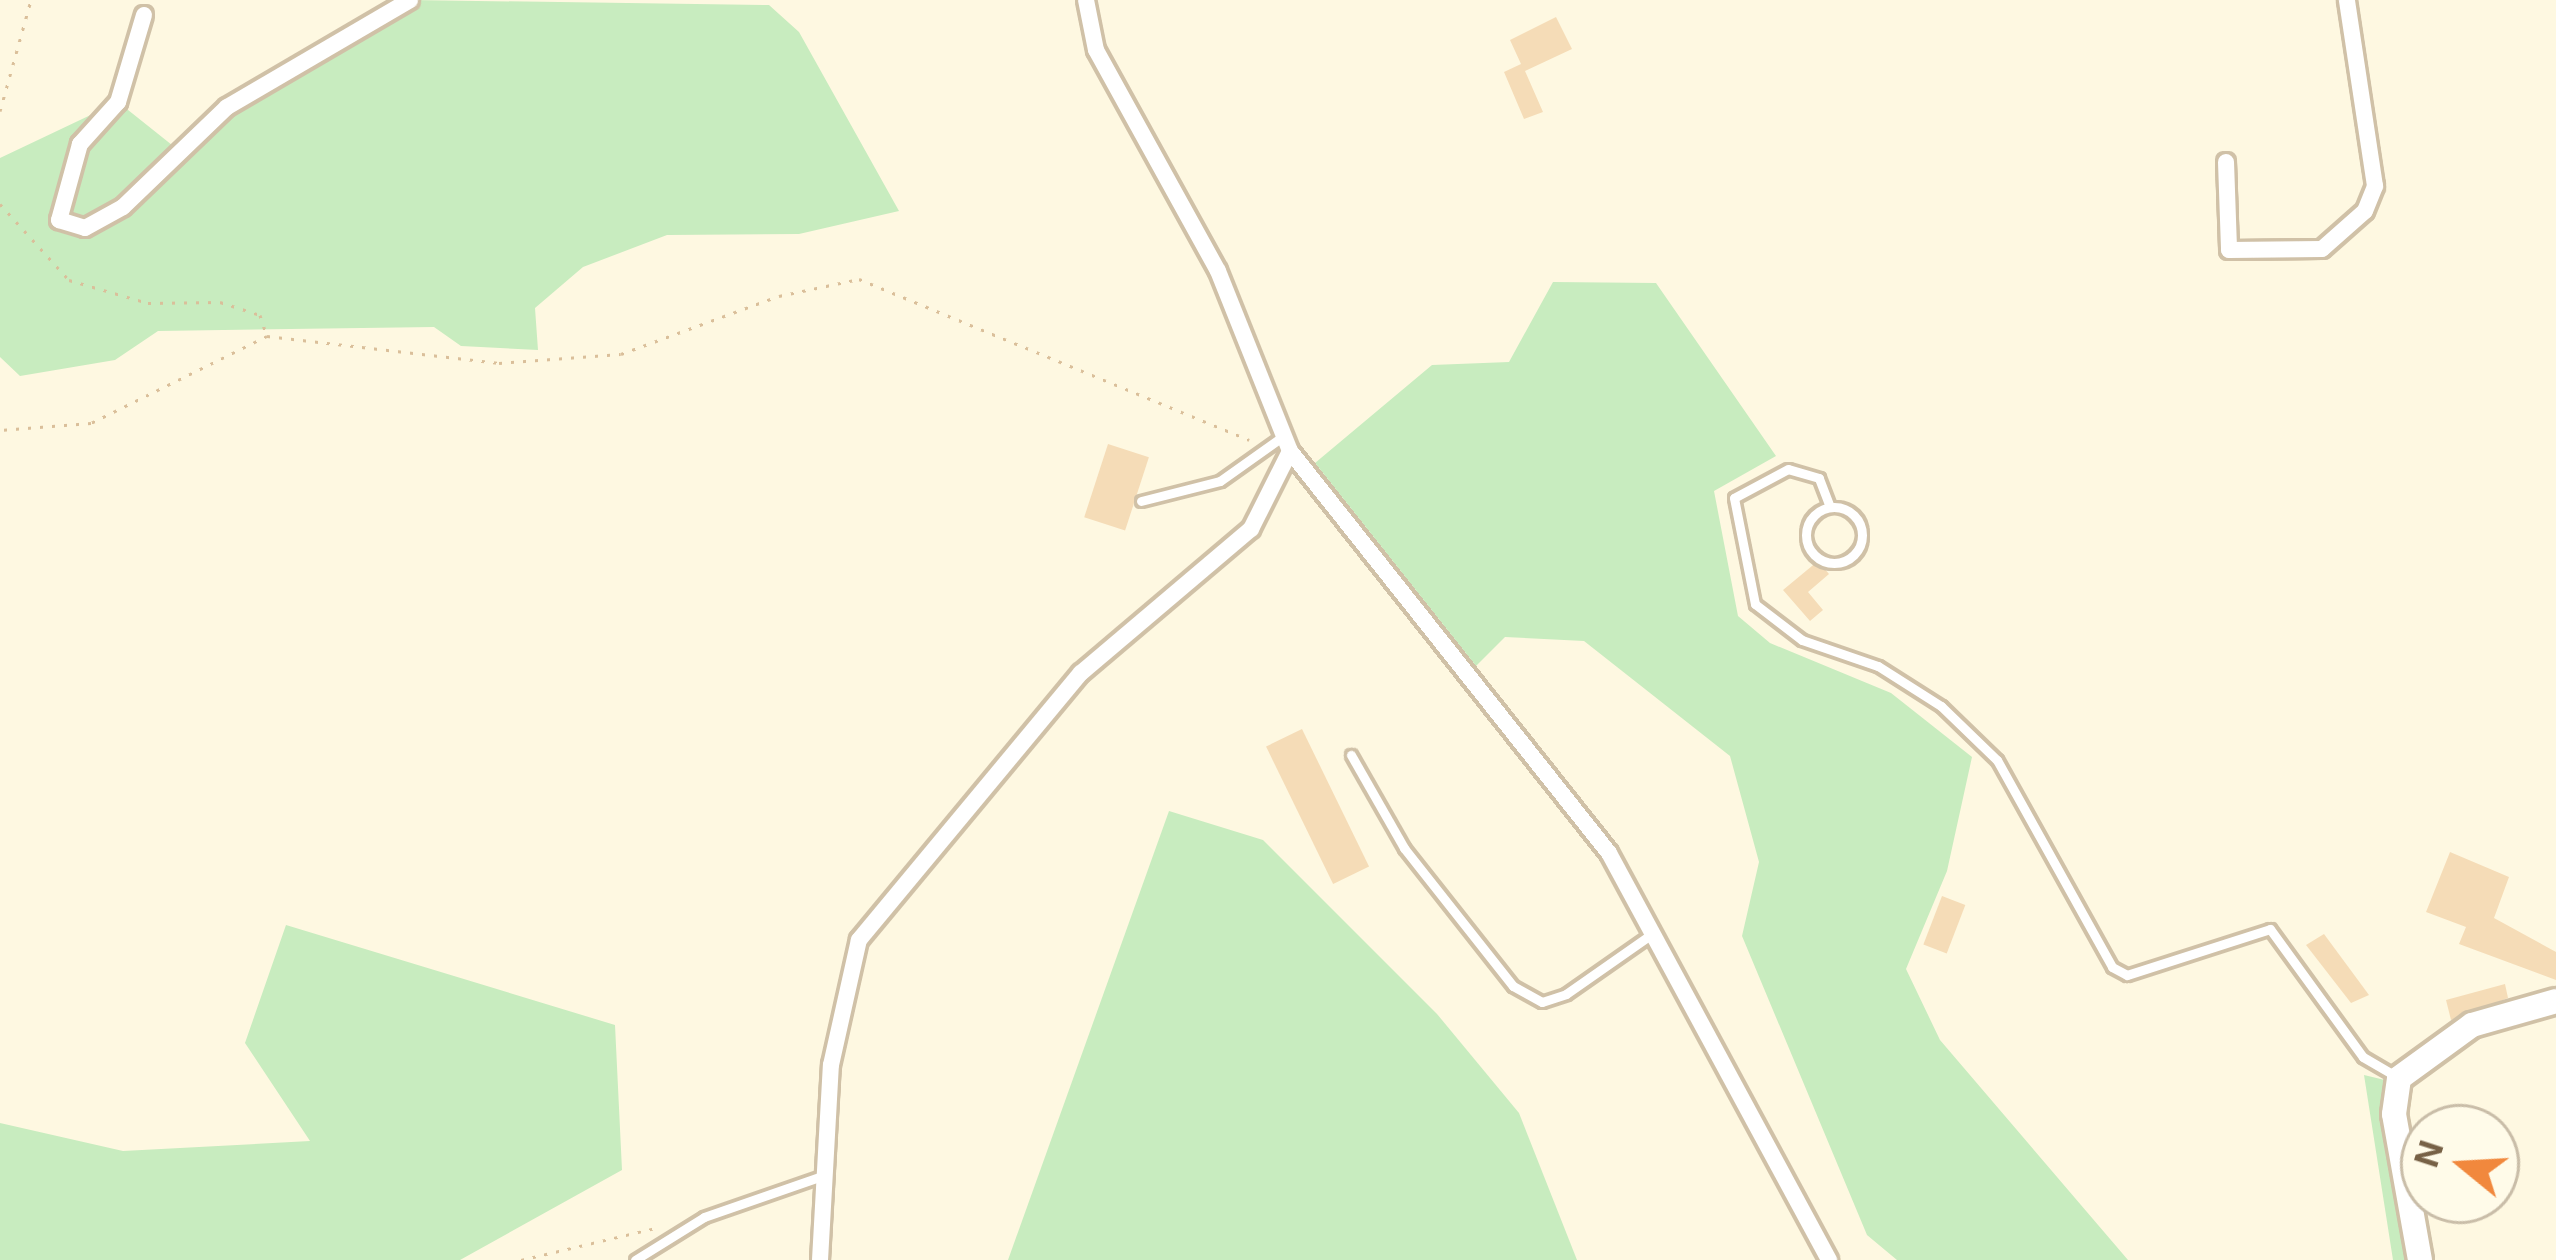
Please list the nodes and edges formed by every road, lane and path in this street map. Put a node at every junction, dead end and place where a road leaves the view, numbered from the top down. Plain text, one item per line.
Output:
1 (31, 0) edge
2 (410, 0) edge
3 (1086, 0) edge
4 (2347, 0) edge
5 (144, 15) dead end
6 (0, 111) edge
7 (2226, 162) dead end
8 (0, 204) edge
9 (267, 336) junction
10 (0, 430) edge
11 (1282, 444) junction
12 (1141, 501) dead end
13 (1830, 506) junction
14 (1351, 755) dead end
15 (1652, 933) junction
16 (2556, 1001) edge
17 (2399, 1078) junction
18 (825, 1175) junction
19 (704, 1216) junction
20 (521, 1260) edge
21 (635, 1260) edge
22 (820, 1260) edge
23 (1829, 1260) edge
24 (2420, 1260) edge

1 - 6 path
2 - 5 street
3 - 11 street
4 - 7 street
8 - 9 path
9 - 10 path
9 - 11 path
11 - 12 lane
11 - 15 street
11 - 18 street
13 - 13 lane
13 - 17 lane
14 - 15 lane
15 - 23 street
16 - 17 street
17 - 24 street
18 - 19 lane
18 - 22 street
19 - 20 path
19 - 21 lane

